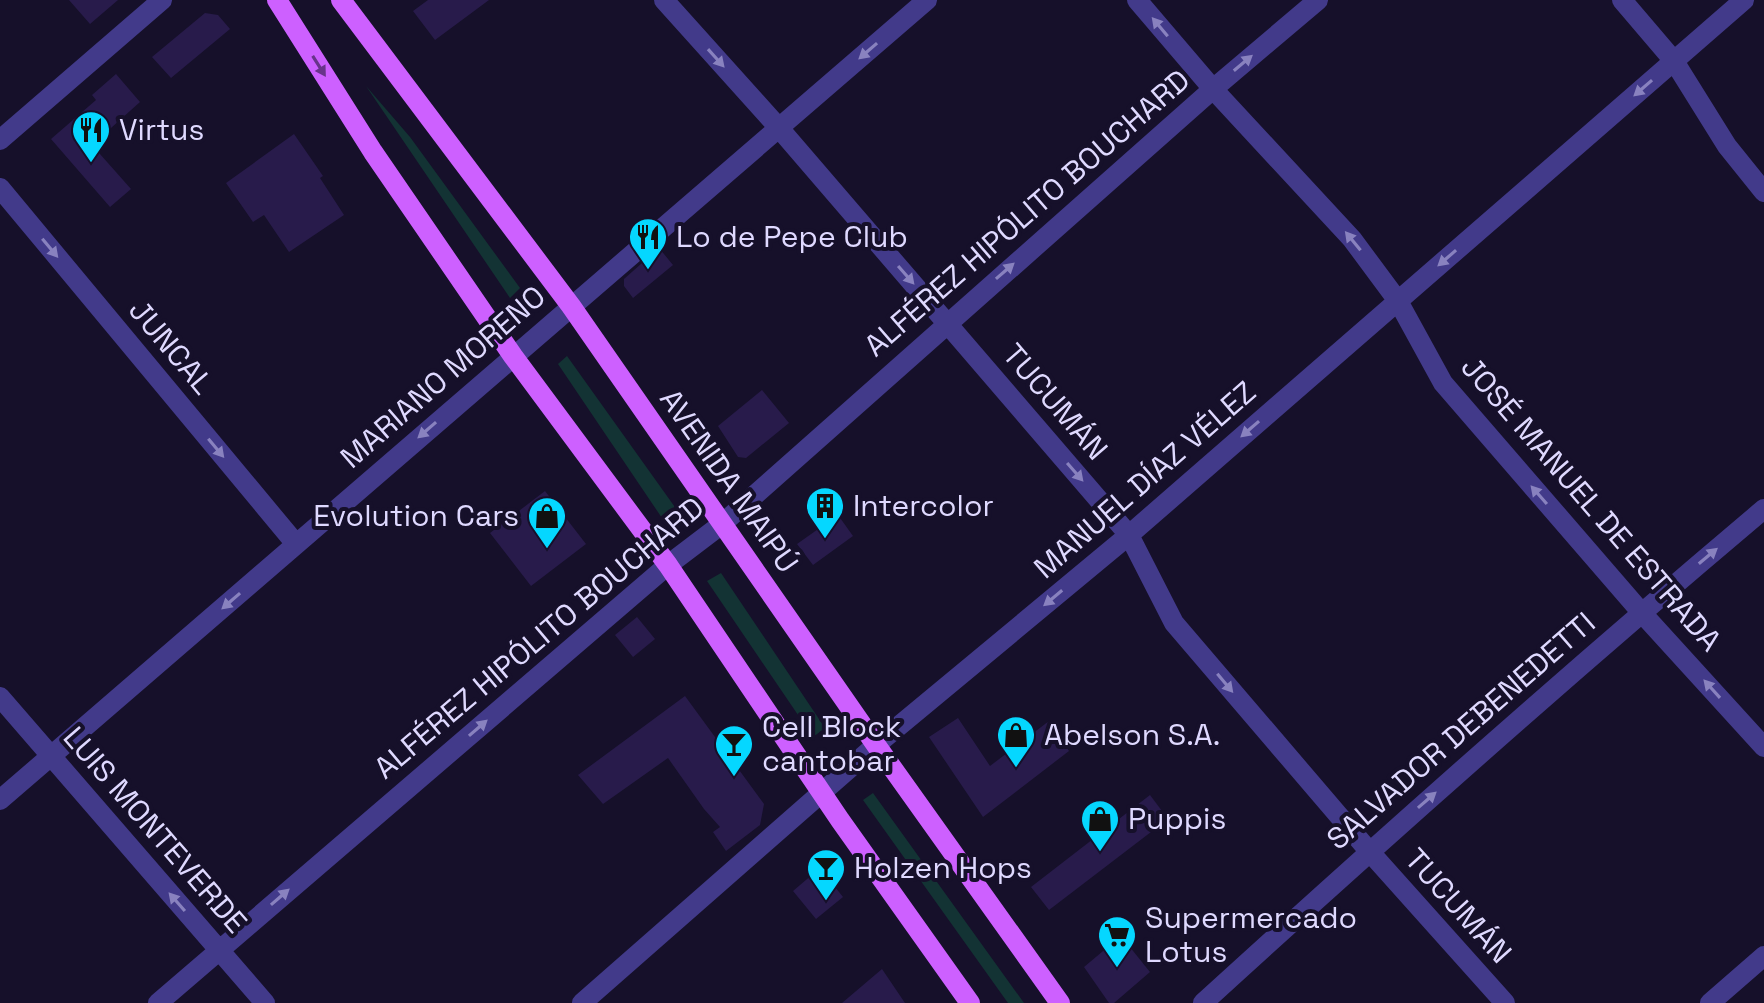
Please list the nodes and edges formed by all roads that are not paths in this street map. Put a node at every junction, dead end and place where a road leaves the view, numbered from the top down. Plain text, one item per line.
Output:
1 (162, 0) edge
2 (277, 0) edge
3 (341, 0) edge
4 (664, 0) edge
5 (927, 0) edge
6 (1137, 0) edge
7 (1318, 0) edge
8 (1622, 0) edge
9 (1744, 0) edge
10 (1674, 61) junction
11 (1213, 89) junction
12 (779, 128) junction
13 (0, 140) edge
14 (0, 188) edge
15 (1764, 192) edge
16 (1398, 301) junction
17 (571, 306) junction
18 (947, 323) junction
19 (513, 356) junction
20 (1764, 509) edge
21 (722, 524) junction
22 (1129, 535) junction
23 (296, 544) junction
24 (668, 565) junction
25 (1641, 612) junction
26 (0, 697) edge
27 (876, 745) junction
28 (1764, 747) edge
29 (51, 756) junction
30 (822, 794) junction
31 (0, 800) edge
32 (1369, 851) junction
33 (219, 950) junction
34 (1764, 956) edge
35 (158, 1003) edge
36 (265, 1003) edge
37 (582, 1003) edge
38 (970, 1003) edge
39 (1060, 1003) edge
40 (1203, 1003) edge
41 (1505, 1003) edge
42 (1710, 1003) edge

1 - 13 street
2 -> 19 main road
3 - 17 main road, AVENIDA MAIPÚ
4 -> 12 street, TUCUMÁN
5 -> 12 street, MARIANO MORENO
11 -> 6 street, JOSÉ MANUEL DE ESTRADA
11 -> 7 street, ALFÉREZ HIPÓLITO BOUCHARD
8 - 10 street
9 - 10 street, MANUEL DÍAZ VÉLEZ
10 - 15 street
10 -> 16 street, MANUEL DÍAZ VÉLEZ
16 -> 11 street, JOSÉ MANUEL DE ESTRADA
18 -> 11 street, ALFÉREZ HIPÓLITO BOUCHARD
12 - 17 street, MARIANO MORENO
12 -> 18 street, TUCUMÁN
14 -> 23 street, JUNCAL
16 -> 22 street, MANUEL DÍAZ VÉLEZ
25 -> 16 street, JOSÉ MANUEL DE ESTRADA
17 - 19 street, MARIANO MORENO
17 - 21 main road, AVENIDA MAIPÚ
18 - 21 street, ALFÉREZ HIPÓLITO BOUCHARD
18 -> 22 street, TUCUMÁN
19 -> 23 street, MARIANO MORENO
19 - 24 main road
25 -> 20 street, SALVADOR DEBENEDETTI
21 - 24 street, ALFÉREZ HIPÓLITO BOUCHARD
21 - 27 main road, AVENIDA MAIPÚ
22 -> 27 street, MANUEL DÍAZ VÉLEZ
22 -> 32 street, TUCUMÁN
23 -> 29 street, MARIANO MORENO
24 - 30 main road
33 -> 24 street, ALFÉREZ HIPÓLITO BOUCHARD
28 -> 25 street, JOSÉ MANUEL DE ESTRADA
32 -> 25 street, SALVADOR DEBENEDETTI
26 - 29 street, LUIS MONTEVERDE
27 - 30 street, MANUEL DÍAZ VÉLEZ
27 - 39 main road, AVENIDA MAIPÚ
29 - 31 street, MARIANO MORENO
33 -> 29 street, LUIS MONTEVERDE
30 - 37 street, MANUEL DÍAZ VÉLEZ
30 - 38 main road
32 - 40 street, SALVADOR DEBENEDETTI
32 - 41 street, TUCUMÁN
33 - 35 street, ALFÉREZ HIPÓLITO BOUCHARD
33 - 36 street, LUIS MONTEVERDE
34 - 42 street

